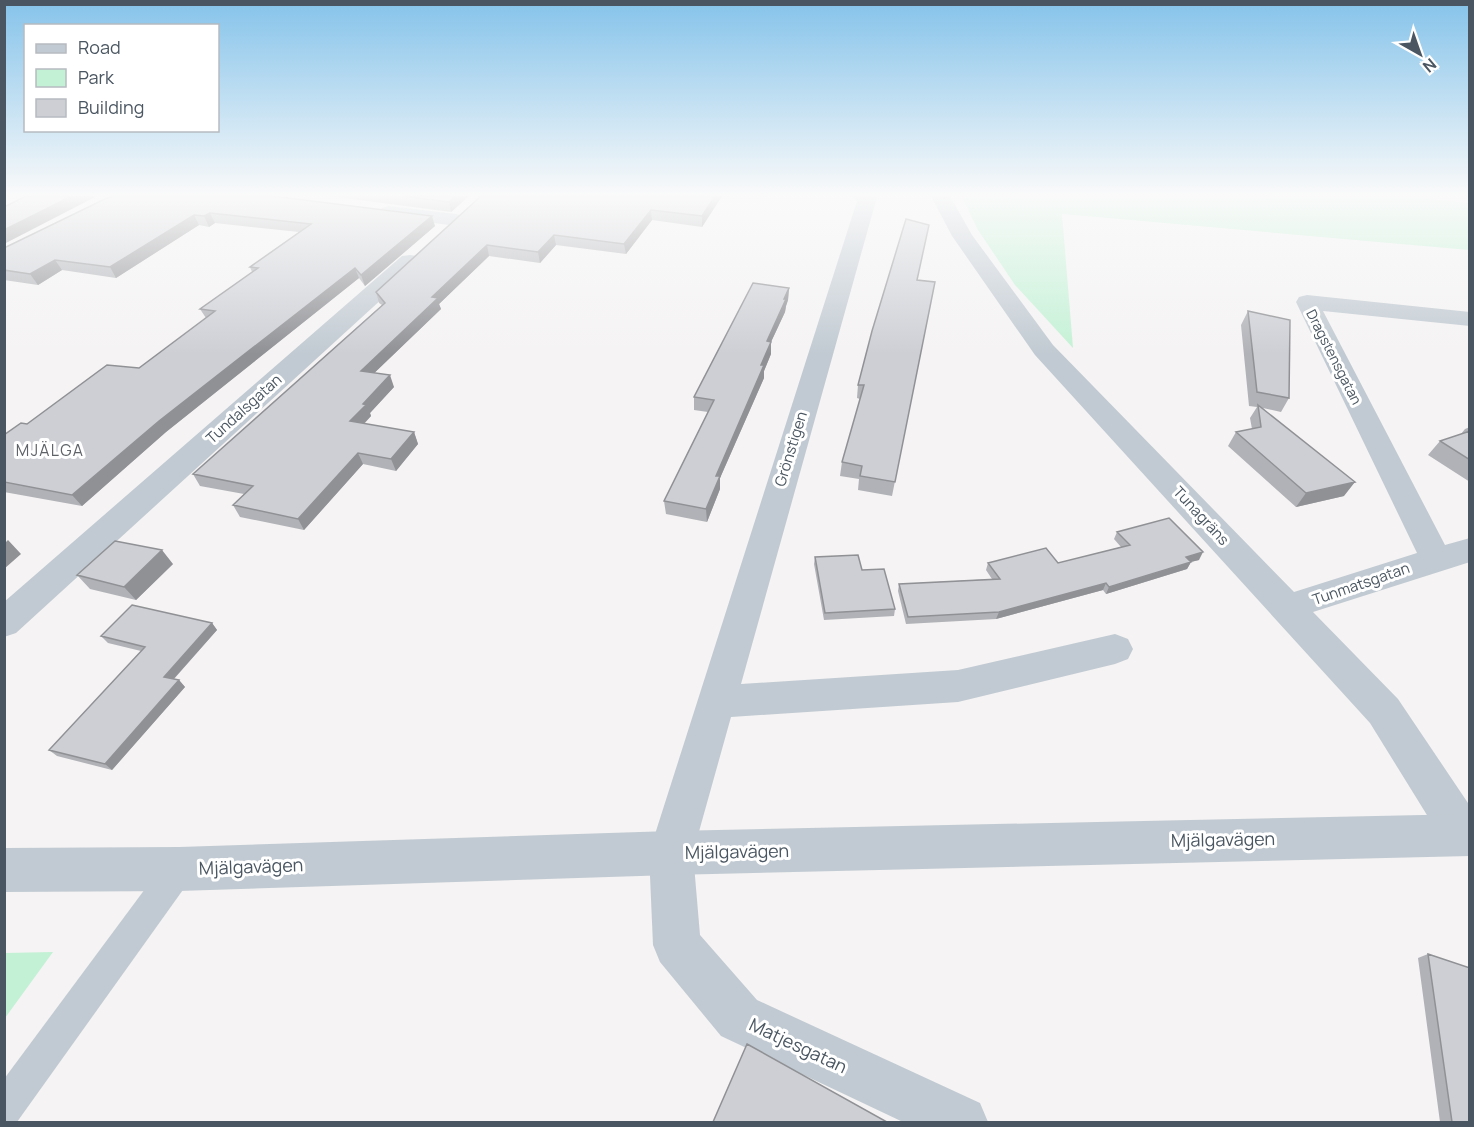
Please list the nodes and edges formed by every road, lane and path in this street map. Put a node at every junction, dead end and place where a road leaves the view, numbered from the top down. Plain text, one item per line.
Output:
1 (424, 249) edge
2 (848, 249) edge
3 (971, 249) edge
4 (1470, 319) edge
5 (1470, 550) edge
6 (1436, 559) junction
7 (1470, 568) edge
8 (1286, 609) junction
9 (4, 623) edge
10 (1115, 649) dead end
11 (715, 702) junction
12 (1466, 835) edge
13 (671, 853) junction
14 (179, 869) junction
15 (4, 870) edge
16 (4, 1110) edge
17 (961, 1122) edge

1 - 9 street, Tundalsgatan
2 - 11 street, Grönstigen
3 - 8 street, Tunagräns
4 - 6 street, Dragstensgatan
5 - 6 street, Tunmatsgatan
6 - 7 street
6 - 8 street, Tunmatsgatan
8 - 12 street, Tunagräns
10 - 11 street
11 - 13 street, Grönstigen
12 - 13 street, Mjälgavägen
13 - 14 street, Mjälgavägen
13 - 17 street, Matjesgatan
14 - 15 street, Mjälgavägen
14 - 16 lane

